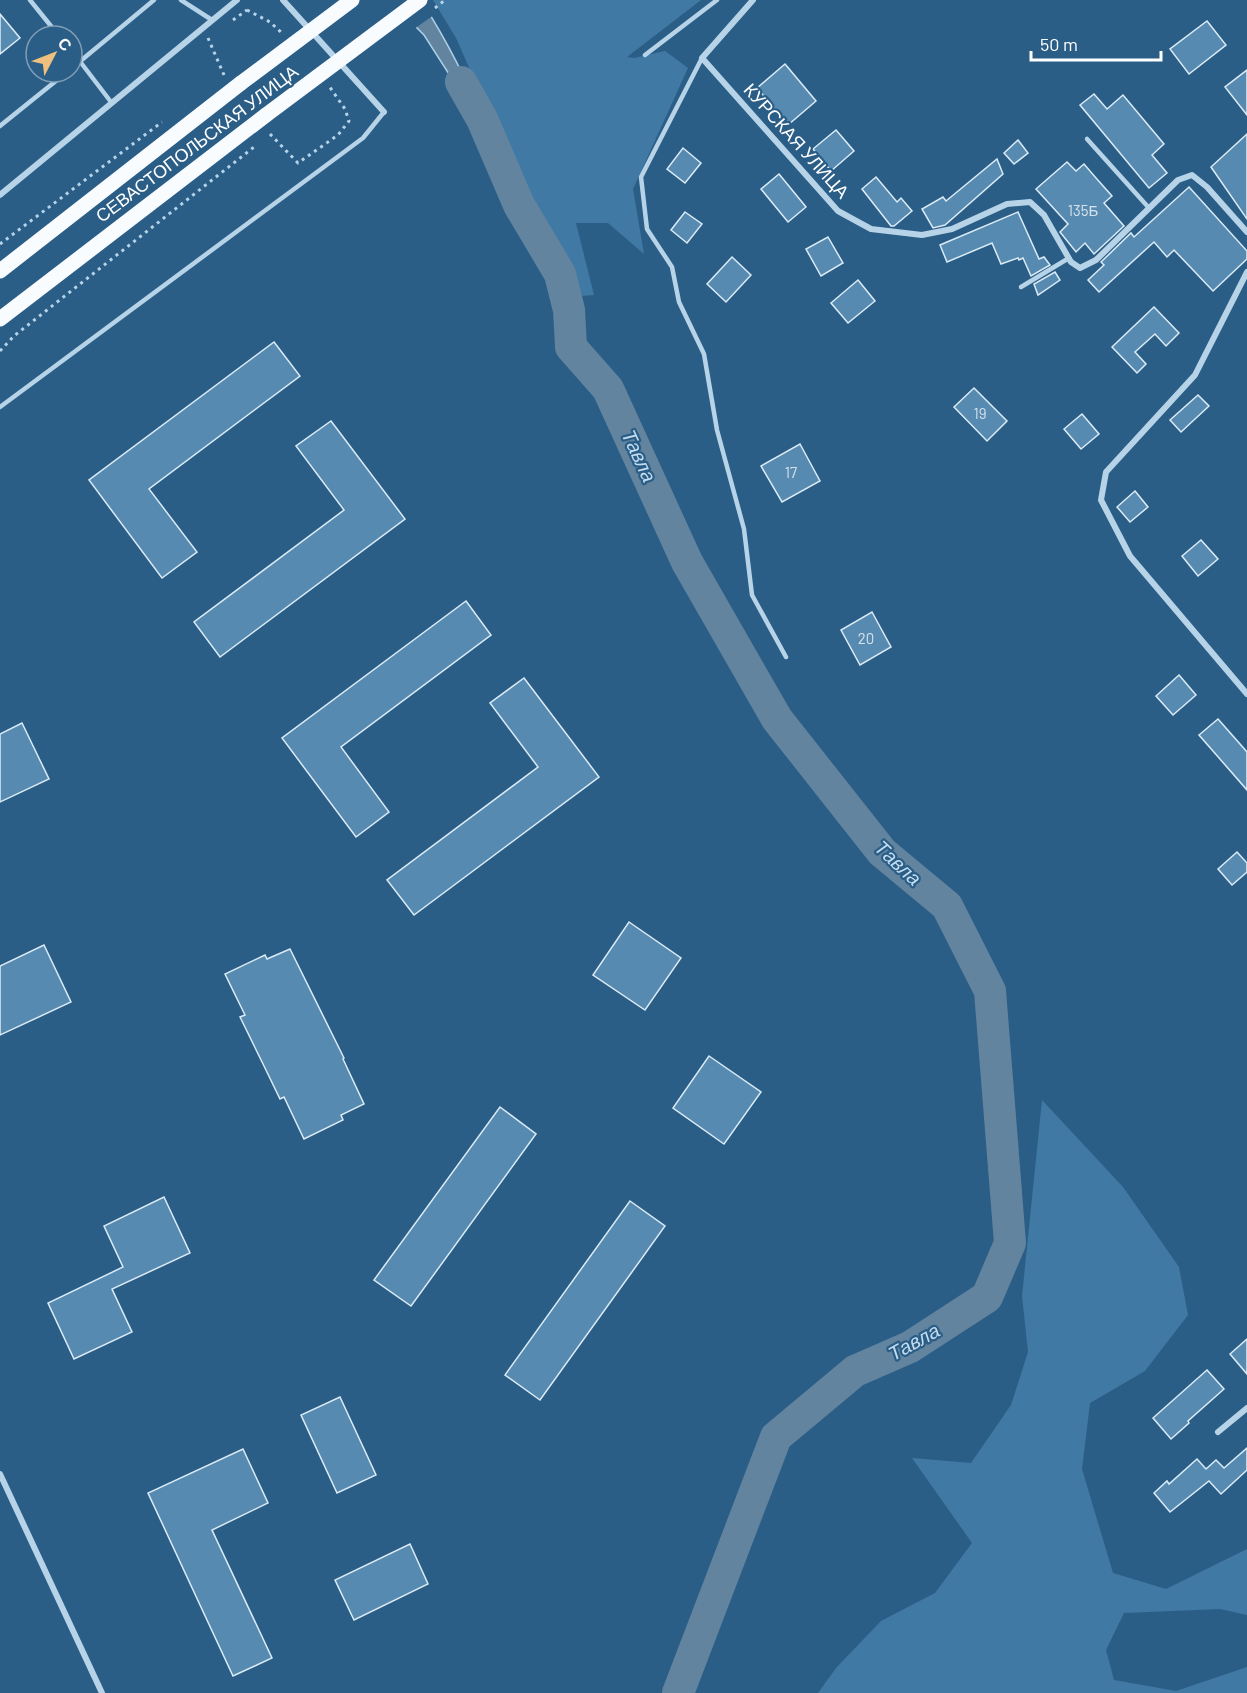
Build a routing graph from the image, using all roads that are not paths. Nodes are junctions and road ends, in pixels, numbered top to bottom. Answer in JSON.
{"nodes":[{"id":1,"x":30,"y":0,"type":"edge"},
{"id":2,"x":154,"y":0,"type":"edge"},
{"id":3,"x":181,"y":0,"type":"edge"},
{"id":4,"x":237,"y":0,"type":"edge"},
{"id":5,"x":283,"y":0,"type":"edge"},
{"id":6,"x":352,"y":0,"type":"edge"},
{"id":7,"x":420,"y":0,"type":"edge"},
{"id":8,"x":717,"y":0,"type":"edge"},
{"id":9,"x":753,"y":0,"type":"edge"},
{"id":10,"x":212,"y":20,"type":"junction"},
{"id":11,"x":49,"y":24,"type":"edge"},
{"id":12,"x":645,"y":55,"type":"dead end"},
{"id":13,"x":702,"y":58,"type":"junction"},
{"id":14,"x":84,"y":59,"type":"edge"},
{"id":15,"x":84,"y":67,"type":"edge"},
{"id":16,"x":52,"y":84,"type":"edge"},
{"id":17,"x":111,"y":102,"type":"junction"},
{"id":18,"x":384,"y":112,"type":"joint"},
{"id":19,"x":0,"y":125,"type":"edge"},
{"id":20,"x":1087,"y":139,"type":"dead end"},
{"id":21,"x":0,"y":195,"type":"edge"},
{"id":22,"x":1149,"y":208,"type":"junction"},
{"id":23,"x":1247,"y":232,"type":"edge"},
{"id":24,"x":1069,"y":258,"type":"junction"},
{"id":25,"x":0,"y":272,"type":"edge"},
{"id":26,"x":1247,"y":272,"type":"edge"},
{"id":27,"x":1021,"y":287,"type":"dead end"},
{"id":28,"x":0,"y":319,"type":"edge"},
{"id":29,"x":0,"y":407,"type":"edge"},
{"id":30,"x":786,"y":657,"type":"dead end"},
{"id":31,"x":1247,"y":694,"type":"edge"},
{"id":32,"x":1247,"y":1408,"type":"edge"},
{"id":33,"x":1218,"y":1432,"type":"dead end"},
{"id":34,"x":0,"y":1474,"type":"edge"},
{"id":35,"x":102,"y":1693,"type":"edge"}],
"edges":[{"from":1,"to":11,"type":"lane"},
{"from":2,"to":14,"type":"lane"},
{"from":3,"to":10,"type":"lane"},
{"from":4,"to":10,"type":"street"},
{"from":5,"to":18,"type":"street"},
{"from":6,"to":25,"type":"main road","name":"СЕВАСТОПОЛЬСКАЯ УЛИЦА","bridge":true},
{"from":7,"to":28,"type":"main road","name":"СЕВАСТОПОЛЬСКАЯ УЛИЦА","bridge":true},
{"from":8,"to":12,"type":"lane"},
{"from":9,"to":13,"type":"street"},
{"from":10,"to":17,"type":"street"},
{"from":13,"to":24,"type":"street","name":"КУРСКАЯ УЛИЦА"},
{"from":13,"to":30,"type":"lane"},
{"from":15,"to":17,"type":"lane"},
{"from":16,"to":19,"type":"lane"},
{"from":17,"to":21,"type":"street"},
{"from":18,"to":29,"type":"lane"},
{"from":20,"to":22,"type":"lane"},
{"from":22,"to":23,"type":"street"},
{"from":22,"to":24,"type":"street"},
{"from":24,"to":27,"type":"lane"},
{"from":26,"to":31,"type":"street"},
{"from":32,"to":33,"type":"street"},
{"from":34,"to":35,"type":"street"}]}
